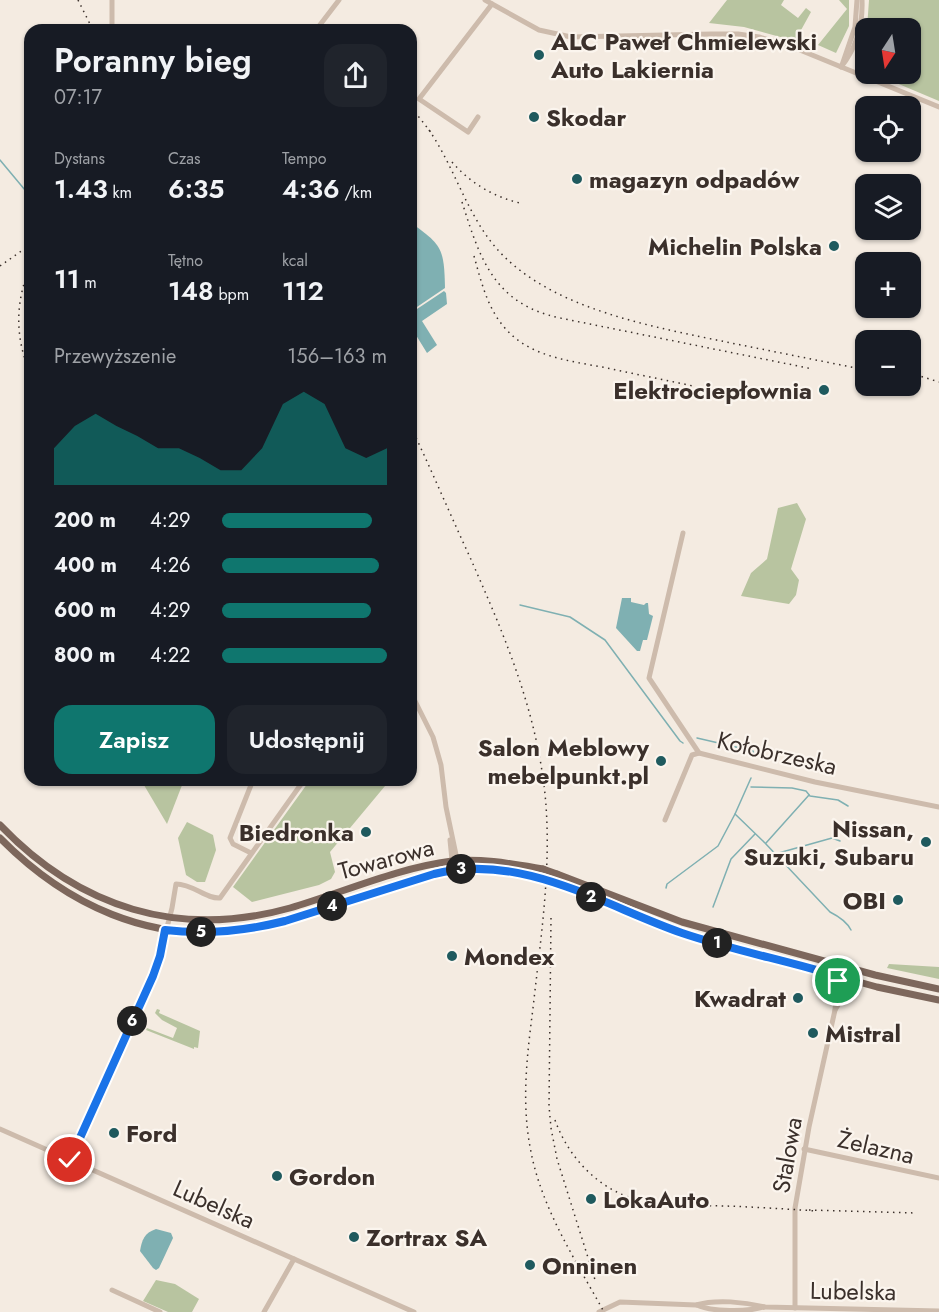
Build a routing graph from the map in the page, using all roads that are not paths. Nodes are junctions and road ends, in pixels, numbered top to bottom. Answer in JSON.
{"nodes":[{"id":1,"x":112,"y":0,"type":"edge"},
{"id":2,"x":339,"y":0,"type":"edge"},
{"id":3,"x":485,"y":0,"type":"edge"},
{"id":4,"x":857,"y":0,"type":"edge"},
{"id":5,"x":862,"y":0,"type":"edge"},
{"id":6,"x":492,"y":4,"type":"junction"},
{"id":7,"x":112,"y":24,"type":"edge"},
{"id":8,"x":321,"y":24,"type":"edge"},
{"id":9,"x":841,"y":67,"type":"junction"},
{"id":10,"x":939,"y":107,"type":"edge"},
{"id":11,"x":478,"y":117,"type":"dead end"},
{"id":12,"x":683,"y":533,"type":"dead end"},
{"id":13,"x":417,"y":705,"type":"edge"},
{"id":14,"x":699,"y":753,"type":"junction"},
{"id":15,"x":250,"y":786,"type":"edge"},
{"id":16,"x":300,"y":786,"type":"edge"},
{"id":17,"x":939,"y":807,"type":"edge"},
{"id":18,"x":665,"y":820,"type":"dead end"},
{"id":19,"x":0,"y":825,"type":"edge"},
{"id":20,"x":0,"y":838,"type":"edge"},
{"id":21,"x":251,"y":853,"type":"junction"},
{"id":22,"x":455,"y":865,"type":"junction"},
{"id":23,"x":630,"y":903,"type":"junction"},
{"id":24,"x":624,"y":910,"type":"junction"},
{"id":25,"x":170,"y":918,"type":"junction"},
{"id":26,"x":165,"y":930,"type":"junction"},
{"id":27,"x":846,"y":967,"type":"junction"},
{"id":28,"x":827,"y":973,"type":"junction"},
{"id":29,"x":843,"y":978,"type":"junction"},
{"id":30,"x":859,"y":982,"type":"junction"},
{"id":31,"x":837,"y":985,"type":"junction"},
{"id":32,"x":844,"y":987,"type":"junction"},
{"id":33,"x":939,"y":989,"type":"edge"},
{"id":34,"x":939,"y":1000,"type":"edge"},
{"id":35,"x":836,"y":1010,"type":"junction"},
{"id":36,"x":0,"y":1130,"type":"edge"},
{"id":37,"x":804,"y":1149,"type":"junction"},
{"id":38,"x":70,"y":1160,"type":"junction"},
{"id":39,"x":939,"y":1178,"type":"edge"},
{"id":40,"x":294,"y":1259,"type":"junction"},
{"id":41,"x":112,"y":1290,"type":"dead end"},
{"id":42,"x":795,"y":1308,"type":"junction"},
{"id":43,"x":824,"y":1310,"type":"edge"},
{"id":44,"x":939,"y":1311,"type":"edge"},
{"id":45,"x":159,"y":1312,"type":"edge"},
{"id":46,"x":264,"y":1312,"type":"edge"},
{"id":47,"x":414,"y":1312,"type":"edge"},
{"id":48,"x":599,"y":1312,"type":"edge"}],
"edges":[{"from":1,"to":7,"type":"street"},
{"from":2,"to":8,"type":"street"},
{"from":3,"to":6,"type":"street"},
{"from":4,"to":9,"type":"street"},
{"from":5,"to":9,"type":"street"},
{"from":6,"to":9,"type":"street"},
{"from":6,"to":11,"type":"street"},
{"from":9,"to":10,"type":"street"},
{"from":12,"to":14,"type":"street","name":"Kołobrzeska"},
{"from":13,"to":22,"type":"street"},
{"from":14,"to":17,"type":"street","name":"Kołobrzeska"},
{"from":14,"to":18,"type":"street"},
{"from":15,"to":21,"type":"street"},
{"from":16,"to":21,"type":"street"},
{"from":19,"to":25,"type":"main road","name":"Towarowa"},
{"from":20,"to":26,"type":"main road","name":"Towarowa"},
{"from":21,"to":25,"type":"street"},
{"from":22,"to":23,"type":"main road","name":"Towarowa","bridge":true},
{"from":22,"to":24,"type":"main road","name":"Towarowa","bridge":true},
{"from":22,"to":25,"type":"main road","name":"Towarowa"},
{"from":22,"to":26,"type":"main road","name":"Towarowa"},
{"from":23,"to":24,"type":"main road"},
{"from":23,"to":27,"type":"main road","name":"Towarowa"},
{"from":24,"to":28,"type":"main road","name":"Towarowa"},
{"from":25,"to":26,"type":"street"},
{"from":26,"to":38,"type":"street"},
{"from":27,"to":29,"type":"street","name":"Stalowa"},
{"from":27,"to":33,"type":"main road","name":"Towarowa"},
{"from":28,"to":29,"type":"main road","name":"Towarowa"},
{"from":28,"to":31,"type":"street"},
{"from":29,"to":30,"type":"main road","name":"Towarowa"},
{"from":29,"to":31,"type":"street","name":"Stalowa"},
{"from":29,"to":32,"type":"street","name":"Stalowa"},
{"from":30,"to":32,"type":"street"},
{"from":30,"to":34,"type":"main road","name":"Towarowa"},
{"from":31,"to":35,"type":"street","name":"Stalowa"},
{"from":32,"to":35,"type":"street","name":"Stalowa"},
{"from":35,"to":37,"type":"street","name":"Stalowa"},
{"from":36,"to":38,"type":"street","name":"Lubelska"},
{"from":37,"to":39,"type":"street","name":"Żelazna"},
{"from":37,"to":42,"type":"street","name":"Stalowa"},
{"from":38,"to":40,"type":"street","name":"Lubelska"},
{"from":40,"to":46,"type":"street"},
{"from":40,"to":47,"type":"street","name":"Lubelska"},
{"from":41,"to":45,"type":"street"},
{"from":42,"to":43,"type":"street","name":"Lubelska"},
{"from":42,"to":48,"type":"street","name":"Lubelska"},
{"from":43,"to":44,"type":"street","name":"Lubelska"}]}
